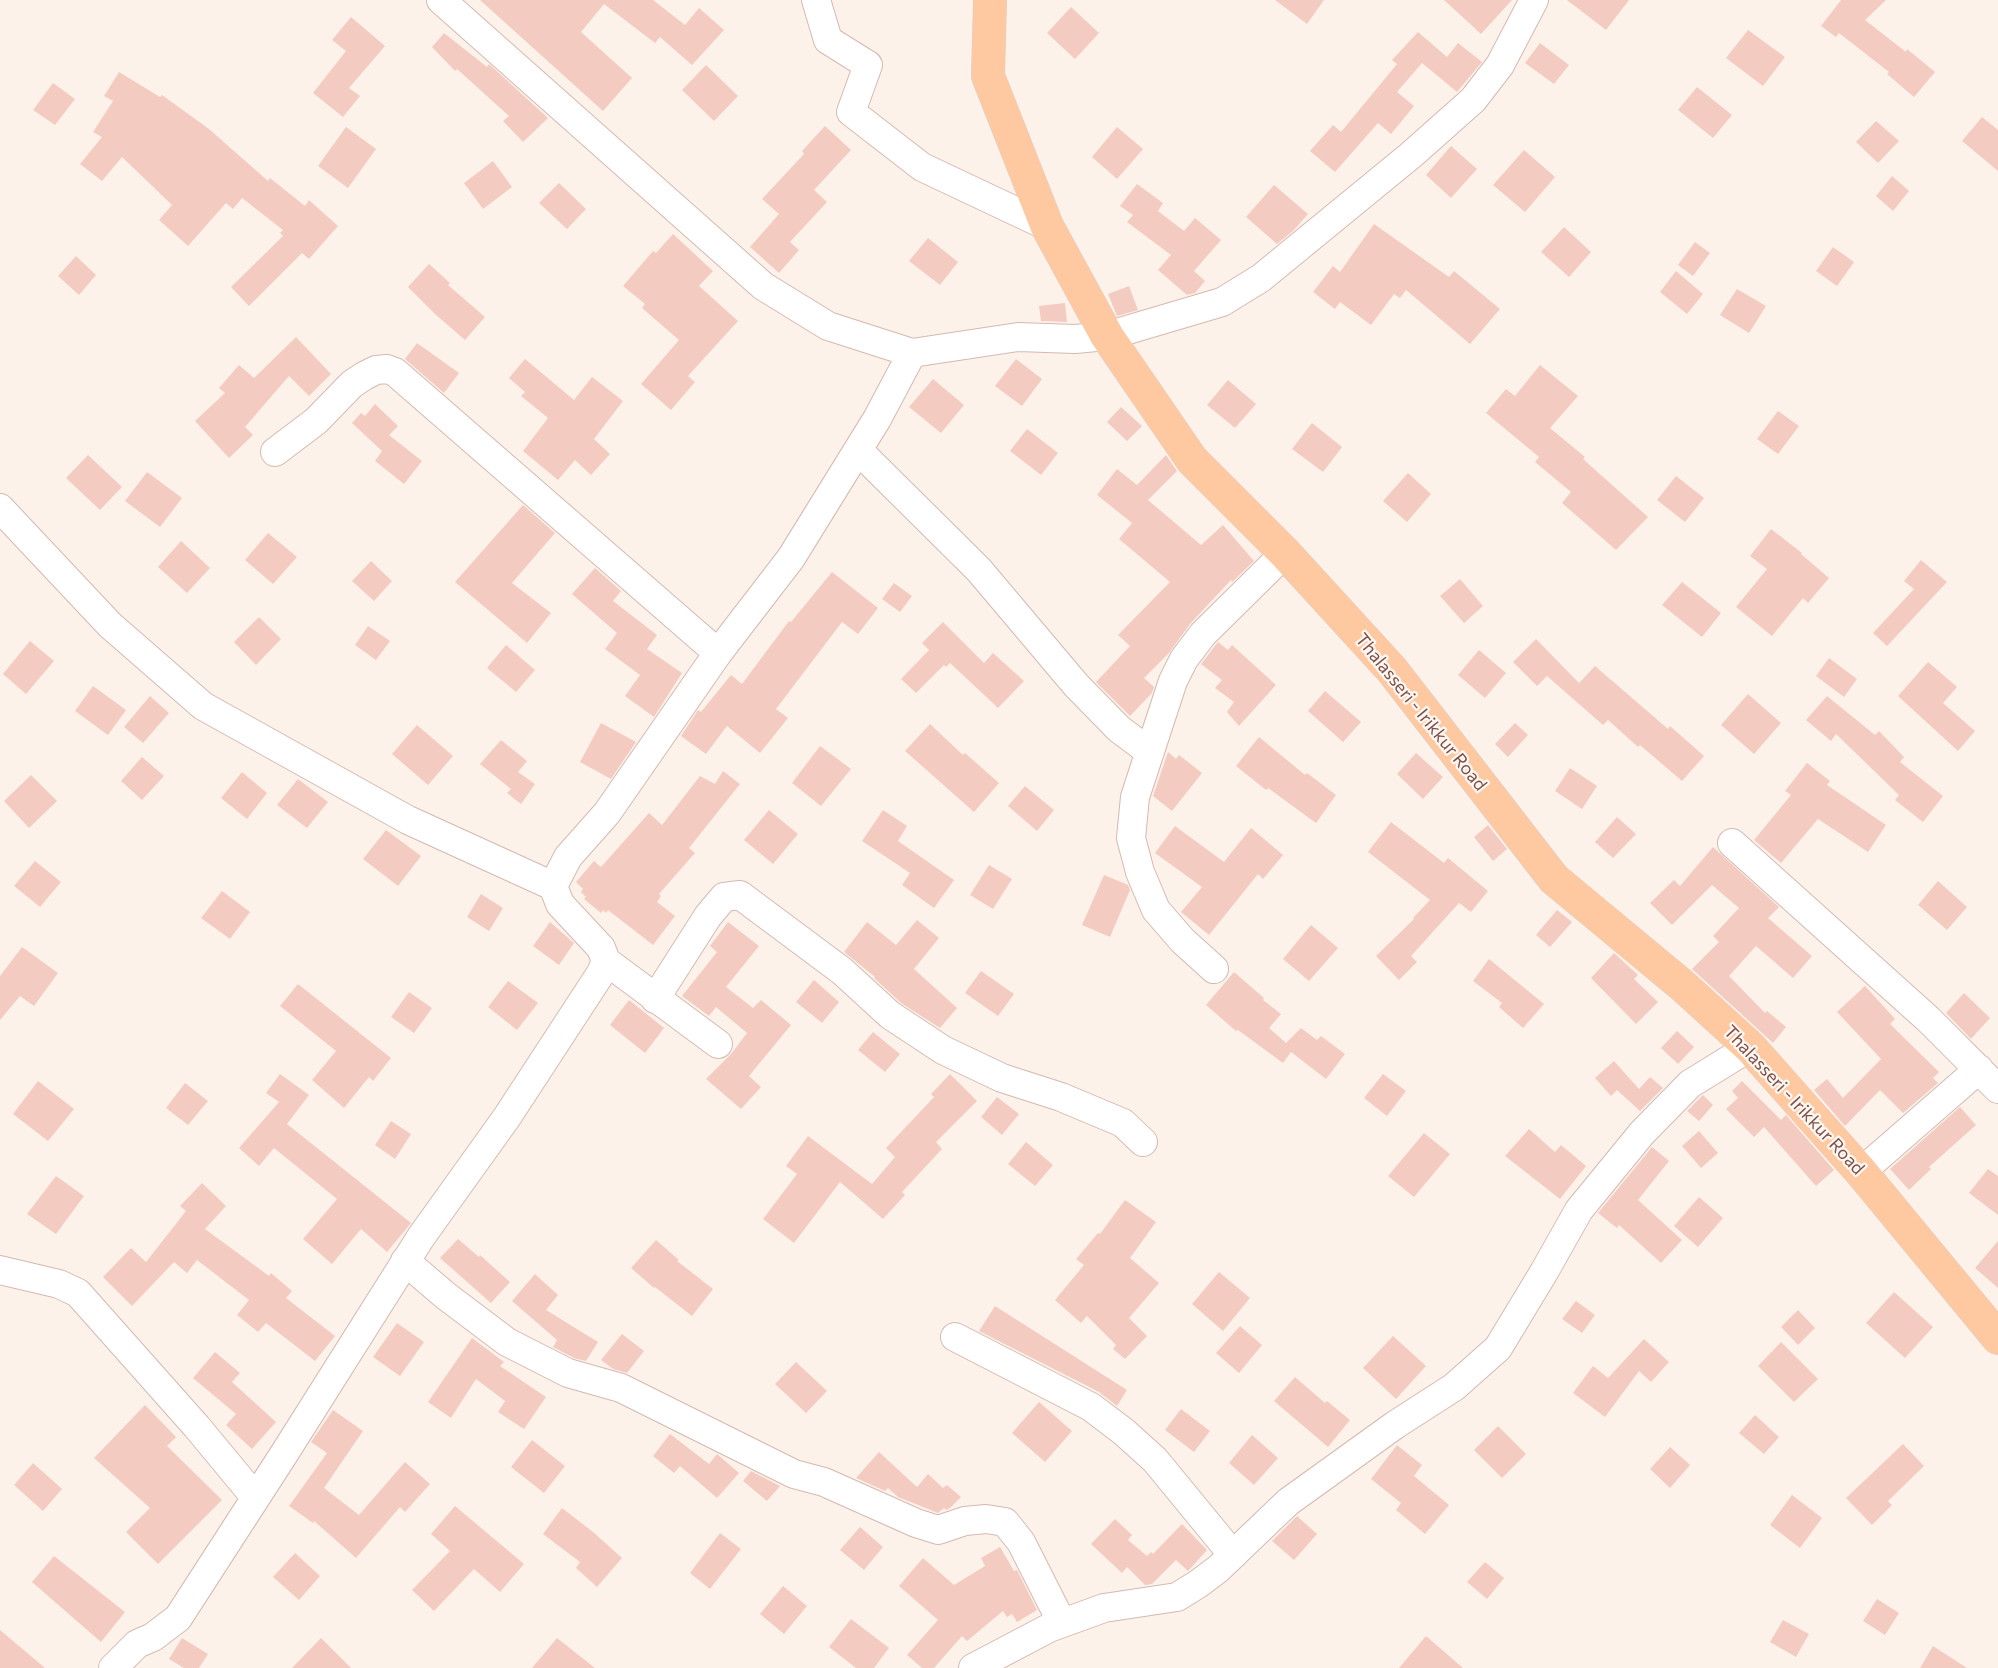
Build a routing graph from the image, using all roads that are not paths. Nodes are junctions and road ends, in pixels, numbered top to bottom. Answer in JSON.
{"nodes":[{"id":1,"x":441,"y":0,"type":"edge"},
{"id":2,"x":816,"y":0,"type":"edge"},
{"id":3,"x":990,"y":0,"type":"edge"},
{"id":4,"x":1534,"y":0,"type":"edge"},
{"id":5,"x":1047,"y":226,"type":"junction"},
{"id":6,"x":1107,"y":336,"type":"junction"},
{"id":7,"x":912,"y":353,"type":"junction"},
{"id":8,"x":858,"y":450,"type":"junction"},
{"id":9,"x":275,"y":452,"type":"dead end"},
{"id":10,"x":0,"y":508,"type":"edge"},
{"id":11,"x":1285,"y":553,"type":"junction"},
{"id":12,"x":718,"y":653,"type":"junction"},
{"id":13,"x":1150,"y":752,"type":"junction"},
{"id":14,"x":1732,"y":843,"type":"dead end"},
{"id":15,"x":553,"y":886,"type":"junction"},
{"id":16,"x":606,"y":961,"type":"junction"},
{"id":17,"x":1214,"y":969,"type":"dead end"},
{"id":18,"x":655,"y":999,"type":"junction"},
{"id":19,"x":718,"y":1044,"type":"dead end"},
{"id":20,"x":1750,"y":1047,"type":"junction"},
{"id":21,"x":1988,"y":1079,"type":"edge"},
{"id":22,"x":1143,"y":1142,"type":"dead end"},
{"id":23,"x":1861,"y":1172,"type":"junction"},
{"id":24,"x":405,"y":1261,"type":"junction"},
{"id":25,"x":0,"y":1270,"type":"edge"},
{"id":26,"x":955,"y":1336,"type":"dead end"},
{"id":27,"x":1998,"y":1338,"type":"edge"},
{"id":28,"x":255,"y":1497,"type":"junction"},
{"id":29,"x":1233,"y":1555,"type":"junction"},
{"id":30,"x":1062,"y":1623,"type":"junction"},
{"id":31,"x":125,"y":1664,"type":"edge"},
{"id":32,"x":973,"y":1668,"type":"edge"}],
"edges":[{"from":1,"to":7,"type":"street"},
{"from":2,"to":5,"type":"street"},
{"from":3,"to":5,"type":"main road","name":"Thalasseri - Irikkur Road"},
{"from":4,"to":6,"type":"street"},
{"from":5,"to":6,"type":"main road","name":"Thalasseri - Irikkur Road"},
{"from":6,"to":7,"type":"street"},
{"from":6,"to":11,"type":"main road","name":"Thalasseri - Irikkur Road"},
{"from":7,"to":8,"type":"street"},
{"from":8,"to":12,"type":"street"},
{"from":8,"to":13,"type":"street"},
{"from":9,"to":12,"type":"street"},
{"from":10,"to":15,"type":"street"},
{"from":11,"to":13,"type":"street"},
{"from":11,"to":20,"type":"main road","name":"Thalasseri - Irikkur Road"},
{"from":12,"to":15,"type":"street"},
{"from":13,"to":17,"type":"street"},
{"from":14,"to":21,"type":"street"},
{"from":15,"to":16,"type":"street"},
{"from":16,"to":18,"type":"street"},
{"from":16,"to":24,"type":"street"},
{"from":18,"to":19,"type":"street"},
{"from":18,"to":22,"type":"street"},
{"from":20,"to":23,"type":"main road","name":"Thalasseri - Irikkur Road"},
{"from":20,"to":29,"type":"street"},
{"from":21,"to":23,"type":"street"},
{"from":23,"to":27,"type":"main road","name":"Thalasseri - Irikkur Road"},
{"from":24,"to":28,"type":"street"},
{"from":24,"to":30,"type":"street"},
{"from":25,"to":28,"type":"street"},
{"from":26,"to":29,"type":"street"},
{"from":28,"to":31,"type":"street"},
{"from":29,"to":30,"type":"street"},
{"from":30,"to":32,"type":"street"}]}
